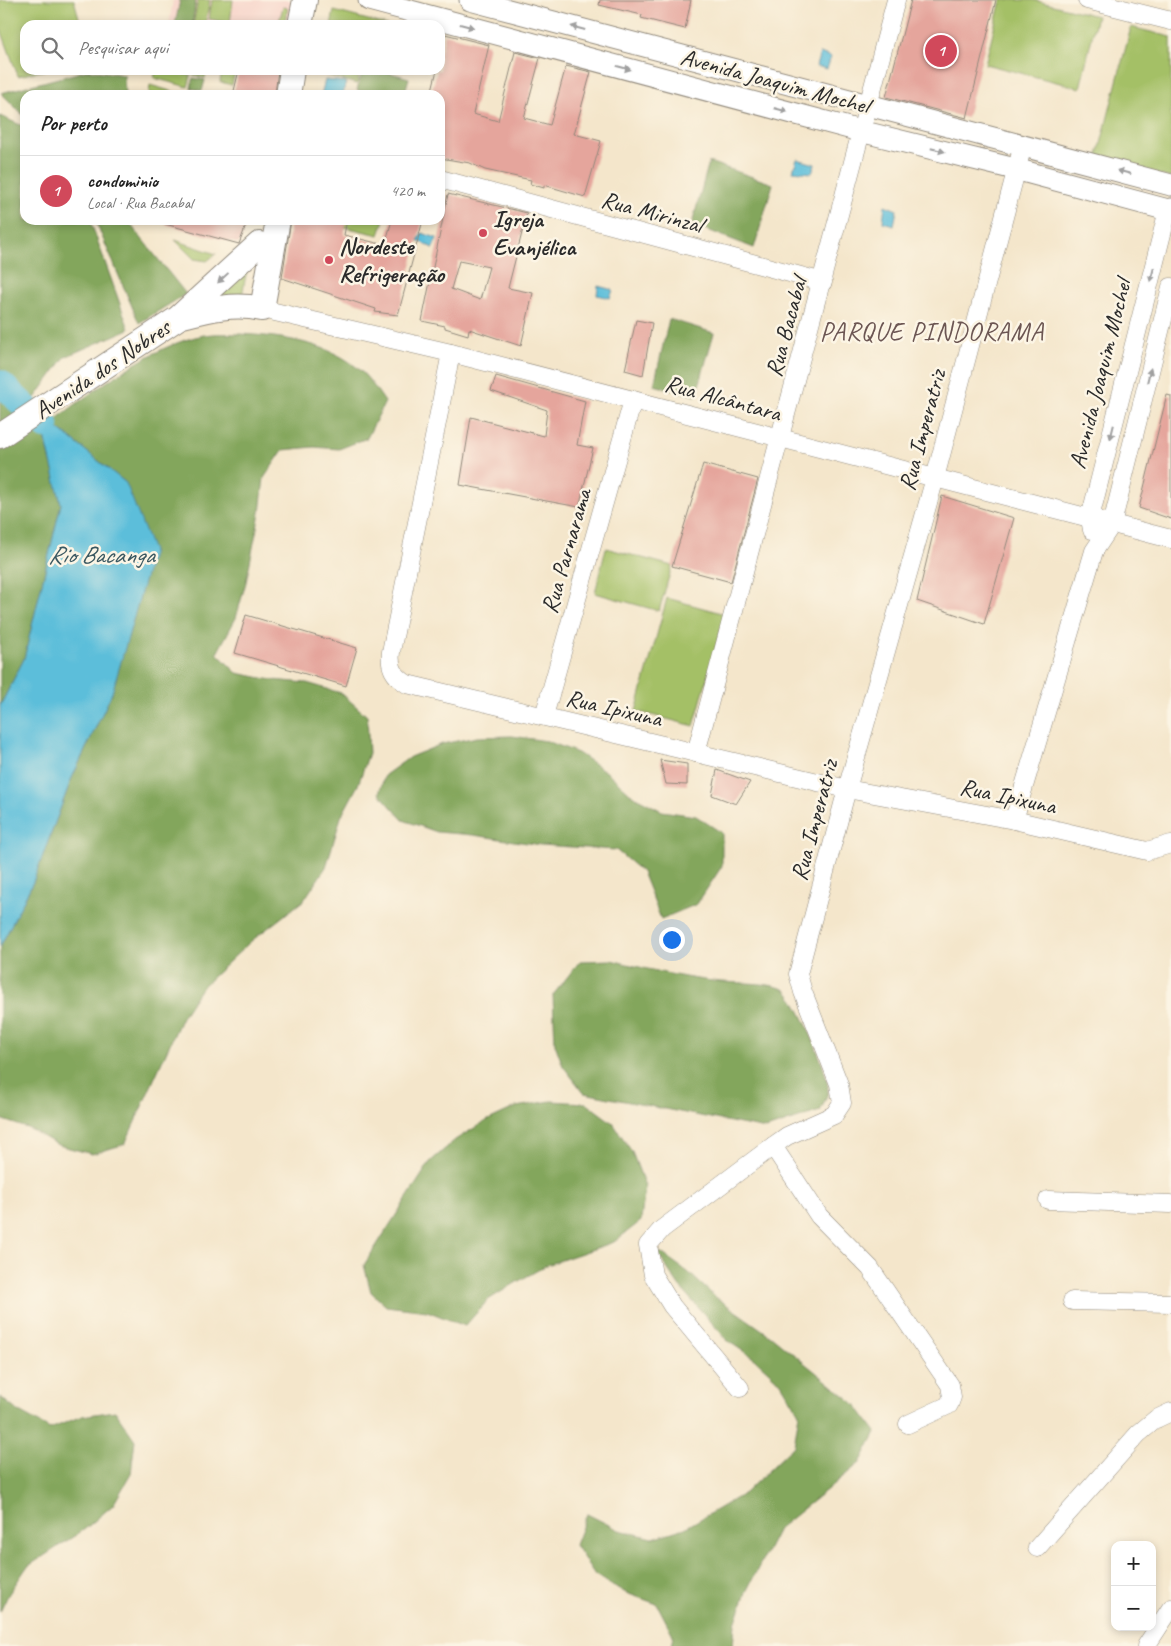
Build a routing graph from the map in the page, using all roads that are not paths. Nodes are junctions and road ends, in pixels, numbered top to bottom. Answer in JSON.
{"nodes":[{"id":1,"x":305,"y":0,"type":"edge"},
{"id":2,"x":318,"y":0,"type":"edge"},
{"id":3,"x":369,"y":0,"type":"edge"},
{"id":4,"x":470,"y":0,"type":"edge"},
{"id":5,"x":896,"y":0,"type":"edge"},
{"id":6,"x":1088,"y":0,"type":"edge"},
{"id":7,"x":301,"y":20,"type":"edge"},
{"id":8,"x":314,"y":20,"type":"edge"},
{"id":9,"x":443,"y":20,"type":"edge"},
{"id":10,"x":445,"y":20,"type":"edge"},
{"id":11,"x":1171,"y":21,"type":"edge"},
{"id":12,"x":291,"y":75,"type":"edge"},
{"id":13,"x":304,"y":75,"type":"edge"},
{"id":14,"x":289,"y":90,"type":"edge"},
{"id":15,"x":301,"y":90,"type":"edge"},
{"id":16,"x":868,"y":104,"type":"junction"},
{"id":17,"x":860,"y":132,"type":"junction"},
{"id":18,"x":1023,"y":145,"type":"junction"},
{"id":19,"x":1015,"y":169,"type":"junction"},
{"id":20,"x":445,"y":180,"type":"edge"},
{"id":21,"x":1171,"y":185,"type":"edge"},
{"id":22,"x":1170,"y":210,"type":"edge"},
{"id":23,"x":263,"y":225,"type":"edge"},
{"id":24,"x":277,"y":225,"type":"edge"},
{"id":25,"x":259,"y":244,"type":"junction"},
{"id":26,"x":823,"y":282,"type":"junction"},
{"id":27,"x":1171,"y":287,"type":"edge"},
{"id":28,"x":254,"y":308,"type":"junction"},
{"id":29,"x":178,"y":318,"type":"junction"},
{"id":30,"x":452,"y":353,"type":"junction"},
{"id":31,"x":633,"y":400,"type":"junction"},
{"id":32,"x":0,"y":436,"type":"edge"},
{"id":33,"x":781,"y":438,"type":"junction"},
{"id":34,"x":935,"y":478,"type":"junction"},
{"id":35,"x":1090,"y":518,"type":"junction"},
{"id":36,"x":1112,"y":524,"type":"junction"},
{"id":37,"x":1171,"y":539,"type":"edge"},
{"id":38,"x":1094,"y":550,"type":"junction"},
{"id":39,"x":544,"y":716,"type":"junction"},
{"id":40,"x":696,"y":753,"type":"junction"},
{"id":41,"x":847,"y":789,"type":"junction"},
{"id":42,"x":1014,"y":820,"type":"junction"},
{"id":43,"x":1171,"y":844,"type":"edge"},
{"id":44,"x":773,"y":1146,"type":"junction"},
{"id":45,"x":1048,"y":1200,"type":"dead end"},
{"id":46,"x":1171,"y":1204,"type":"edge"},
{"id":47,"x":1072,"y":1301,"type":"dead end"},
{"id":48,"x":1171,"y":1303,"type":"edge"},
{"id":49,"x":740,"y":1388,"type":"dead end"},
{"id":50,"x":1171,"y":1412,"type":"edge"},
{"id":51,"x":908,"y":1424,"type":"dead end"},
{"id":52,"x":1037,"y":1548,"type":"dead end"},
{"id":53,"x":1171,"y":1608,"type":"edge"},
{"id":54,"x":1146,"y":1646,"type":"edge"}],
"edges":[{"from":1,"to":7,"type":"main road"},
{"from":2,"to":8,"type":"main road"},
{"from":3,"to":9,"type":"street","name":"Avenida Joaquim Mochel","one_way":true},
{"from":16,"to":4,"type":"street","name":"Avenida Joaquim Mochel","one_way":true},
{"from":5,"to":16,"type":"street","name":"Rua Bacabal"},
{"from":6,"to":11,"type":"street"},
{"from":10,"to":17,"type":"street","name":"Avenida Joaquim Mochel","one_way":true},
{"from":12,"to":14,"type":"main road"},
{"from":13,"to":15,"type":"main road"},
{"from":16,"to":17,"type":"street","name":"Rua Bacabal"},
{"from":16,"to":18,"type":"street","name":"Avenida Joaquim Mochel"},
{"from":17,"to":19,"type":"street","name":"Avenida Joaquim Mochel","one_way":true},
{"from":17,"to":26,"type":"street","name":"Rua Bacabal"},
{"from":18,"to":19,"type":"street","name":"Rua Imperatriz"},
{"from":21,"to":18,"type":"street","name":"Avenida Joaquim Mochel","one_way":true},
{"from":19,"to":22,"type":"street","name":"Avenida Joaquim Mochel"},
{"from":19,"to":34,"type":"street","name":"Rua Imperatriz"},
{"from":20,"to":26,"type":"street","name":"Rua Mirinzal"},
{"from":22,"to":35,"type":"street","name":"Avenida Joaquim Mochel","one_way":true},
{"from":23,"to":25,"type":"main road"},
{"from":24,"to":28,"type":"main road"},
{"from":25,"to":28,"type":"main road"},
{"from":25,"to":29,"type":"main road","name":"Avenida dos Nobres","one_way":true},
{"from":26,"to":33,"type":"street","name":"Rua Bacabal"},
{"from":36,"to":27,"type":"street","name":"Avenida Joaquim Mochel","one_way":true},
{"from":28,"to":29,"type":"main road","name":"Avenida dos Nobres"},
{"from":28,"to":30,"type":"street","name":"Rua Alcântara"},
{"from":29,"to":32,"type":"main road","name":"Avenida dos Nobres"},
{"from":30,"to":31,"type":"street","name":"Rua Alcântara"},
{"from":30,"to":39,"type":"street","name":"Rua Ipixuna"},
{"from":31,"to":33,"type":"street","name":"Rua Alcântara"},
{"from":31,"to":39,"type":"street","name":"Rua Parnarama"},
{"from":33,"to":34,"type":"street","name":"Rua Alcântara"},
{"from":33,"to":40,"type":"street","name":"Rua Bacabal"},
{"from":34,"to":35,"type":"street","name":"Rua Alcântara"},
{"from":34,"to":41,"type":"street","name":"Rua Imperatriz"},
{"from":35,"to":36,"type":"street","name":"Rua Alcântara"},
{"from":35,"to":38,"type":"street","name":"Avenida Joaquim Mochel"},
{"from":36,"to":37,"type":"street","name":"Rua Alcântara"},
{"from":36,"to":38,"type":"street","name":"Avenida Joaquim Mochel"},
{"from":38,"to":42,"type":"street","name":"Avenida Joaquim Mochel"},
{"from":39,"to":40,"type":"street","name":"Rua Ipixuna"},
{"from":40,"to":41,"type":"street","name":"Rua Ipixuna"},
{"from":41,"to":42,"type":"street","name":"Rua Ipixuna"},
{"from":41,"to":44,"type":"street","name":"Rua Imperatriz"},
{"from":42,"to":43,"type":"street","name":"Rua Ipixuna"},
{"from":44,"to":49,"type":"street","name":"Rua Imperatriz"},
{"from":44,"to":51,"type":"street"},
{"from":45,"to":46,"type":"street"},
{"from":47,"to":48,"type":"street"},
{"from":50,"to":52,"type":"street"},
{"from":53,"to":54,"type":"street"}]}
